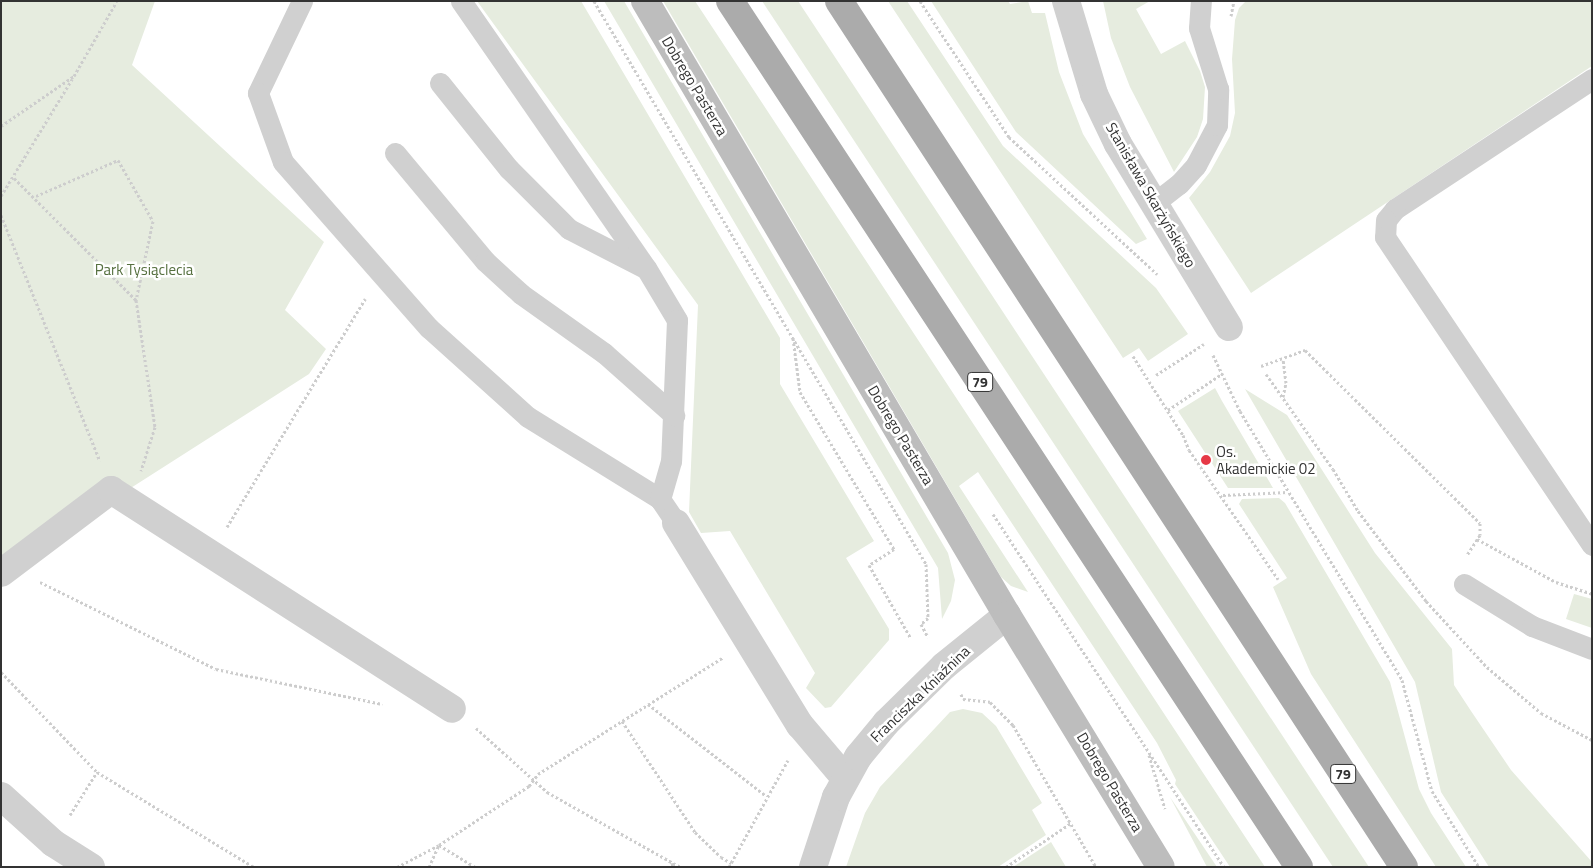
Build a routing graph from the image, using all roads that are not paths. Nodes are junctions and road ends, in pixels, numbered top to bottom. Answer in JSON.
{"nodes":[{"id":1,"x":302,"y":1,"type":"edge"},
{"id":2,"x":460,"y":1,"type":"edge"},
{"id":3,"x":645,"y":1,"type":"edge"},
{"id":4,"x":730,"y":1,"type":"edge"},
{"id":5,"x":839,"y":1,"type":"edge"},
{"id":6,"x":1066,"y":1,"type":"edge"},
{"id":7,"x":1201,"y":1,"type":"edge"},
{"id":8,"x":1592,"y":79,"type":"edge"},
{"id":9,"x":440,"y":83,"type":"dead end"},
{"id":10,"x":395,"y":153,"type":"dead end"},
{"id":11,"x":1153,"y":204,"type":"junction"},
{"id":12,"x":646,"y":268,"type":"junction"},
{"id":13,"x":1229,"y":327,"type":"road end"},
{"id":14,"x":674,"y":415,"type":"junction"},
{"id":15,"x":660,"y":499,"type":"junction"},
{"id":16,"x":676,"y":522,"type":"joint"},
{"id":17,"x":1592,"y":545,"type":"edge"},
{"id":18,"x":5,"y":570,"type":"edge"},
{"id":19,"x":1464,"y":584,"type":"road end"},
{"id":20,"x":1007,"y":615,"type":"junction"},
{"id":21,"x":1592,"y":649,"type":"edge"},
{"id":22,"x":452,"y":709,"type":"dead end"},
{"id":23,"x":845,"y":778,"type":"junction"},
{"id":24,"x":1,"y":796,"type":"edge"},
{"id":25,"x":91,"y":867,"type":"edge"},
{"id":26,"x":813,"y":867,"type":"edge"},
{"id":27,"x":1161,"y":867,"type":"edge"},
{"id":28,"x":1299,"y":867,"type":"edge"},
{"id":29,"x":1404,"y":867,"type":"edge"}],
"edges":[{"from":1,"to":15,"type":"lane"},
{"from":2,"to":12,"type":"lane"},
{"from":3,"to":20,"type":"street","name":"Dobrego Pasterza"},
{"from":4,"to":28,"type":"main road","number":"79"},
{"from":5,"to":29,"type":"main road","number":"79"},
{"from":6,"to":11,"type":"street","name":"Stanisława Skarżyńskiego"},
{"from":7,"to":11,"type":"lane"},
{"from":8,"to":17,"type":"lane"},
{"from":9,"to":12,"type":"lane"},
{"from":10,"to":14,"type":"lane"},
{"from":11,"to":13,"type":"street","name":"Stanisława Skarżyńskiego"},
{"from":12,"to":14,"type":"lane"},
{"from":14,"to":15,"type":"lane"},
{"from":15,"to":16,"type":"lane"},
{"from":16,"to":23,"type":"street"},
{"from":18,"to":22,"type":"street"},
{"from":19,"to":21,"type":"lane"},
{"from":20,"to":23,"type":"street","name":"Franciszka Kniaźnina"},
{"from":20,"to":27,"type":"street","name":"Dobrego Pasterza"},
{"from":23,"to":26,"type":"street","name":"Franciszka Kniaźnina"},
{"from":24,"to":25,"type":"street"}]}
